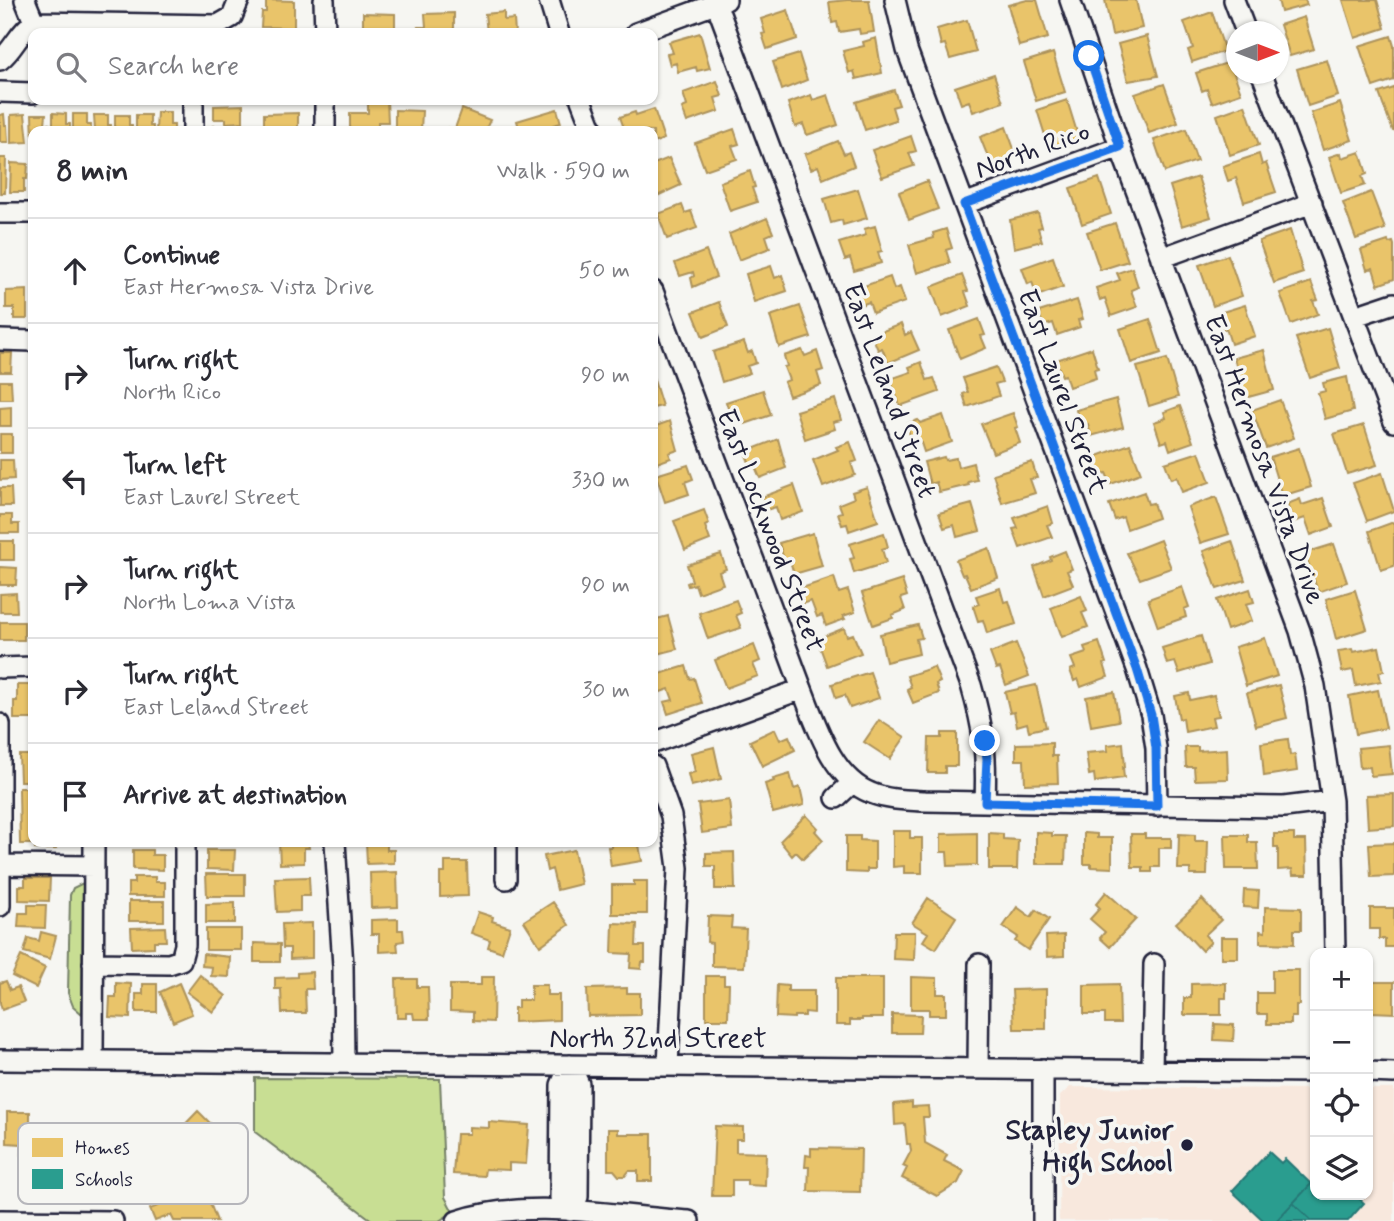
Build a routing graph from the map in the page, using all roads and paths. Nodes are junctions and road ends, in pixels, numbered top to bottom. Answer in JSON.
{"nodes":[{"id":1,"x":24,"y":0,"type":"edge"},
{"id":2,"x":240,"y":0,"type":"edge"},
{"id":3,"x":324,"y":0,"type":"edge"},
{"id":4,"x":549,"y":0,"type":"edge"},
{"id":5,"x":895,"y":0,"type":"edge"},
{"id":6,"x":1070,"y":0,"type":"edge"},
{"id":7,"x":1234,"y":0,"type":"edge"},
{"id":8,"x":722,"y":2,"type":"edge"},
{"id":9,"x":1242,"y":21,"type":"edge"},
{"id":10,"x":34,"y":22,"type":"junction"},
{"id":11,"x":325,"y":28,"type":"edge"},
{"id":12,"x":557,"y":28,"type":"edge"},
{"id":13,"x":650,"y":28,"type":"edge"},
{"id":14,"x":0,"y":60,"type":"edge"},
{"id":15,"x":1266,"y":84,"type":"edge"},
{"id":16,"x":0,"y":92,"type":"edge"},
{"id":17,"x":28,"y":93,"type":"edge"},
{"id":18,"x":193,"y":105,"type":"edge"},
{"id":19,"x":325,"y":105,"type":"edge"},
{"id":20,"x":583,"y":105,"type":"edge"},
{"id":21,"x":193,"y":126,"type":"edge"},
{"id":22,"x":325,"y":126,"type":"edge"},
{"id":23,"x":591,"y":126,"type":"edge"},
{"id":24,"x":1120,"y":147,"type":"junction"},
{"id":25,"x":1312,"y":203,"type":"junction"},
{"id":26,"x":964,"y":204,"type":"junction"},
{"id":27,"x":0,"y":212,"type":"edge"},
{"id":28,"x":28,"y":213,"type":"edge"},
{"id":29,"x":1161,"y":258,"type":"junction"},
{"id":30,"x":1394,"y":303,"type":"edge"},
{"id":31,"x":658,"y":304,"type":"edge"},
{"id":32,"x":1354,"y":316,"type":"junction"},
{"id":33,"x":0,"y":340,"type":"edge"},
{"id":34,"x":28,"y":341,"type":"edge"},
{"id":35,"x":1394,"y":422,"type":"edge"},
{"id":36,"x":28,"y":667,"type":"edge"},
{"id":37,"x":0,"y":668,"type":"edge"},
{"id":38,"x":802,"y":689,"type":"junction"},
{"id":39,"x":0,"y":724,"type":"edge"},
{"id":40,"x":658,"y":741,"type":"edge"},
{"id":41,"x":658,"y":780,"type":"edge"},
{"id":42,"x":853,"y":782,"type":"junction"},
{"id":43,"x":836,"y":798,"type":"dead end"},
{"id":44,"x":985,"y":802,"type":"junction"},
{"id":45,"x":1332,"y":802,"type":"junction"},
{"id":46,"x":1157,"y":806,"type":"junction"},
{"id":47,"x":94,"y":847,"type":"edge"},
{"id":48,"x":185,"y":847,"type":"edge"},
{"id":49,"x":335,"y":847,"type":"edge"},
{"id":50,"x":506,"y":847,"type":"edge"},
{"id":51,"x":0,"y":865,"type":"edge"},
{"id":52,"x":94,"y":866,"type":"junction"},
{"id":53,"x":506,"y":879,"type":"dead end"},
{"id":54,"x":0,"y":906,"type":"edge"},
{"id":55,"x":1335,"y":948,"type":"edge"},
{"id":56,"x":93,"y":963,"type":"junction"},
{"id":57,"x":979,"y":964,"type":"dead end"},
{"id":58,"x":1153,"y":964,"type":"dead end"},
{"id":59,"x":0,"y":1060,"type":"edge"},
{"id":60,"x":93,"y":1061,"type":"junction"},
{"id":61,"x":344,"y":1062,"type":"junction"},
{"id":62,"x":569,"y":1065,"type":"junction"},
{"id":63,"x":668,"y":1065,"type":"junction"},
{"id":64,"x":978,"y":1068,"type":"junction"},
{"id":65,"x":1043,"y":1069,"type":"junction"},
{"id":66,"x":1152,"y":1070,"type":"junction"},
{"id":67,"x":1310,"y":1072,"type":"edge"},
{"id":68,"x":1373,"y":1072,"type":"edge"},
{"id":69,"x":1394,"y":1073,"type":"edge"},
{"id":70,"x":569,"y":1211,"type":"junction"},
{"id":71,"x":0,"y":1220,"type":"edge"},
{"id":72,"x":113,"y":1221,"type":"edge"},
{"id":73,"x":457,"y":1221,"type":"edge"},
{"id":74,"x":689,"y":1221,"type":"edge"},
{"id":75,"x":1043,"y":1221,"type":"edge"}],
"edges":[{"from":1,"to":10,"type":"street"},
{"from":2,"to":10,"type":"street"},
{"from":3,"to":11,"type":"street"},
{"from":4,"to":12,"type":"street"},
{"from":5,"to":26,"type":"street","name":"East Laurel Street"},
{"from":6,"to":24,"type":"street","name":"East Hermosa Vista Drive"},
{"from":7,"to":9,"type":"street"},
{"from":8,"to":13,"type":"street"},
{"from":8,"to":44,"type":"street","name":"East Leland Street"},
{"from":10,"to":14,"type":"street"},
{"from":15,"to":25,"type":"street"},
{"from":16,"to":17,"type":"street"},
{"from":18,"to":21,"type":"street"},
{"from":19,"to":22,"type":"street"},
{"from":20,"to":23,"type":"street"},
{"from":24,"to":26,"type":"street","name":"North Rico"},
{"from":24,"to":29,"type":"street","name":"East Hermosa Vista Drive"},
{"from":25,"to":29,"type":"street"},
{"from":25,"to":32,"type":"street"},
{"from":26,"to":46,"type":"street","name":"East Laurel Street"},
{"from":27,"to":28,"type":"street"},
{"from":29,"to":45,"type":"street","name":"East Hermosa Vista Drive"},
{"from":30,"to":32,"type":"street"},
{"from":31,"to":38,"type":"street","name":"East Lockwood Street"},
{"from":32,"to":35,"type":"street"},
{"from":33,"to":34,"type":"street"},
{"from":36,"to":37,"type":"street"},
{"from":38,"to":40,"type":"street"},
{"from":38,"to":42,"type":"street","name":"East Lockwood Street"},
{"from":39,"to":51,"type":"street"},
{"from":41,"to":63,"type":"street"},
{"from":42,"to":43,"type":"street"},
{"from":42,"to":44,"type":"street"},
{"from":44,"to":46,"type":"street"},
{"from":45,"to":46,"type":"street"},
{"from":45,"to":55,"type":"street","name":"East Hermosa Vista Drive"},
{"from":47,"to":52,"type":"street"},
{"from":48,"to":56,"type":"street"},
{"from":49,"to":61,"type":"street"},
{"from":50,"to":53,"type":"street"},
{"from":51,"to":52,"type":"street"},
{"from":51,"to":54,"type":"street"},
{"from":52,"to":56,"type":"street"},
{"from":56,"to":60,"type":"street"},
{"from":57,"to":64,"type":"street"},
{"from":58,"to":66,"type":"street"},
{"from":59,"to":60,"type":"street","name":"North 32nd Street"},
{"from":60,"to":61,"type":"street","name":"North 32nd Street"},
{"from":61,"to":62,"type":"street","name":"North 32nd Street"},
{"from":62,"to":63,"type":"street","name":"North 32nd Street"},
{"from":62,"to":70,"type":"street"},
{"from":63,"to":64,"type":"street","name":"North 32nd Street"},
{"from":64,"to":65,"type":"street","name":"North 32nd Street"},
{"from":65,"to":66,"type":"street","name":"North 32nd Street"},
{"from":65,"to":75,"type":"street"},
{"from":66,"to":67,"type":"street","name":"North 32nd Street"},
{"from":68,"to":69,"type":"street"},
{"from":70,"to":73,"type":"street"},
{"from":70,"to":74,"type":"street"},
{"from":71,"to":72,"type":"street"}]}
